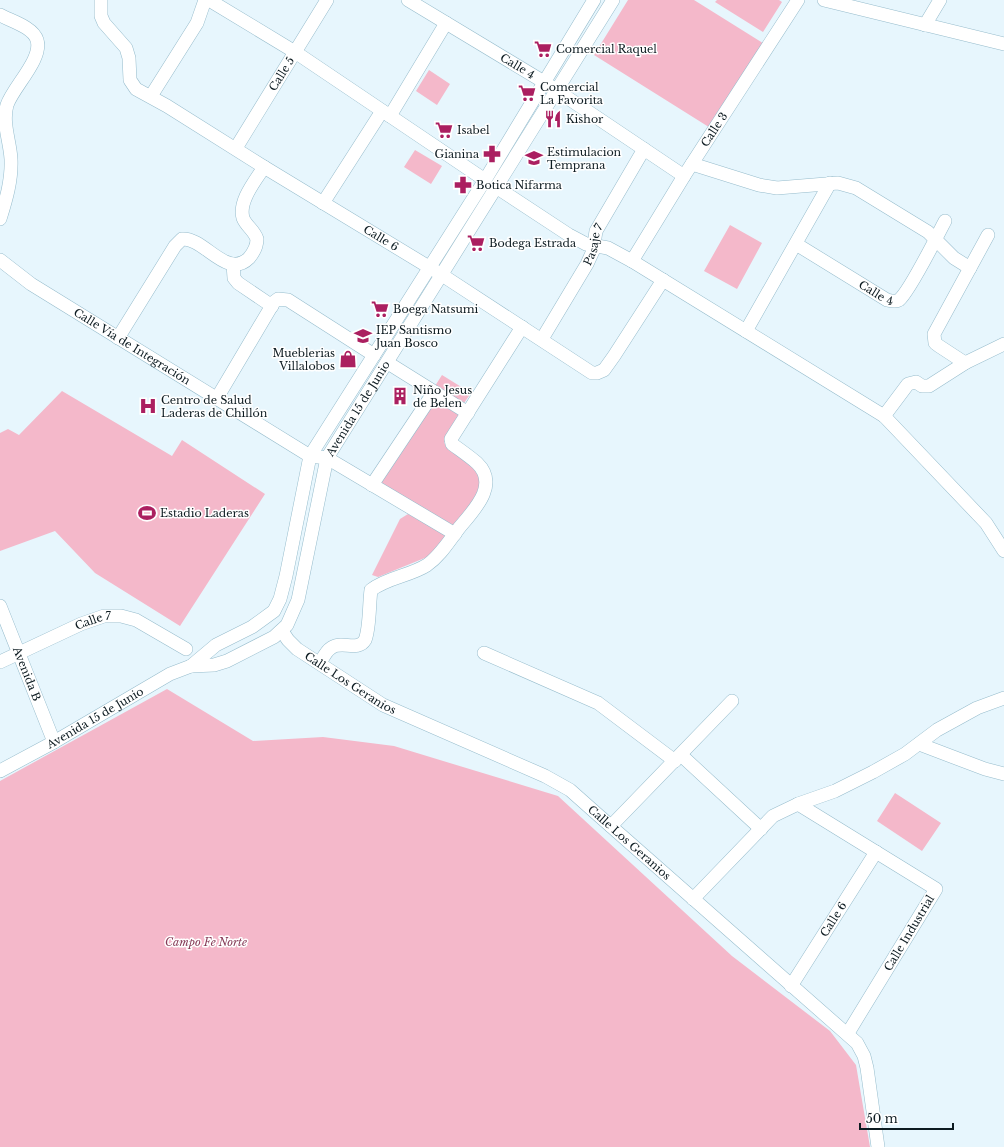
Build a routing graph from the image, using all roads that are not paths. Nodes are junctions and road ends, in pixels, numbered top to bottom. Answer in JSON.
{"nodes":[{"id":1,"x":101,"y":0,"type":"edge"},
{"id":2,"x":205,"y":0,"type":"edge"},
{"id":3,"x":209,"y":0,"type":"edge"},
{"id":4,"x":327,"y":0,"type":"edge"},
{"id":5,"x":408,"y":0,"type":"edge"},
{"id":6,"x":594,"y":0,"type":"edge"},
{"id":7,"x":613,"y":0,"type":"edge"},
{"id":8,"x":798,"y":0,"type":"edge"},
{"id":9,"x":824,"y":0,"type":"edge"},
{"id":10,"x":940,"y":0,"type":"edge"},
{"id":11,"x":0,"y":15,"type":"edge"},
{"id":12,"x":446,"y":24,"type":"junction"},
{"id":13,"x":925,"y":25,"type":"junction"},
{"id":14,"x":1004,"y":44,"type":"edge"},
{"id":15,"x":295,"y":52,"type":"junction"},
{"id":16,"x":544,"y":82,"type":"junction"},
{"id":17,"x":556,"y":91,"type":"junction"},
{"id":18,"x":151,"y":96,"type":"junction"},
{"id":19,"x":386,"y":114,"type":"junction"},
{"id":20,"x":236,"y":148,"type":"junction"},
{"id":21,"x":644,"y":149,"type":"junction"},
{"id":22,"x":692,"y":164,"type":"junction"},
{"id":23,"x":264,"y":167,"type":"junction"},
{"id":24,"x":684,"y":176,"type":"junction"},
{"id":25,"x":485,"y":180,"type":"junction"},
{"id":26,"x":830,"y":183,"type":"junction"},
{"id":27,"x":496,"y":187,"type":"junction"},
{"id":28,"x":324,"y":202,"type":"junction"},
{"id":29,"x":0,"y":219,"type":"edge"},
{"id":30,"x":945,"y":221,"type":"dead end"},
{"id":31,"x":988,"y":235,"type":"dead end"},
{"id":32,"x":935,"y":239,"type":"junction"},
{"id":33,"x":796,"y":244,"type":"junction"},
{"id":34,"x":594,"y":246,"type":"junction"},
{"id":35,"x":0,"y":260,"type":"edge"},
{"id":36,"x":632,"y":261,"type":"junction"},
{"id":37,"x":233,"y":264,"type":"junction"},
{"id":38,"x":970,"y":268,"type":"junction"},
{"id":39,"x":429,"y":269,"type":"junction"},
{"id":40,"x":442,"y":276,"type":"junction"},
{"id":41,"x":663,"y":280,"type":"junction"},
{"id":42,"x":272,"y":306,"type":"junction"},
{"id":43,"x":522,"y":327,"type":"junction"},
{"id":44,"x":746,"y":331,"type":"junction"},
{"id":45,"x":118,"y":338,"type":"junction"},
{"id":46,"x":542,"y":339,"type":"junction"},
{"id":47,"x":1004,"y":344,"type":"edge"},
{"id":48,"x":374,"y":355,"type":"junction"},
{"id":49,"x":388,"y":363,"type":"junction"},
{"id":50,"x":965,"y":363,"type":"junction"},
{"id":51,"x":434,"y":392,"type":"junction"},
{"id":52,"x":217,"y":398,"type":"junction"},
{"id":53,"x":468,"y":413,"type":"junction"},
{"id":54,"x":884,"y":416,"type":"junction"},
{"id":55,"x":310,"y":456,"type":"junction"},
{"id":56,"x":327,"y":458,"type":"junction"},
{"id":57,"x":372,"y":485,"type":"junction"},
{"id":58,"x":455,"y":534,"type":"junction"},
{"id":59,"x":1004,"y":551,"type":"edge"},
{"id":60,"x":0,"y":606,"type":"edge"},
{"id":61,"x":282,"y":631,"type":"junction"},
{"id":62,"x":186,"y":649,"type":"dead end"},
{"id":63,"x":18,"y":652,"type":"junction"},
{"id":64,"x":484,"y":653,"type":"dead end"},
{"id":65,"x":0,"y":662,"type":"edge"},
{"id":66,"x":320,"y":663,"type":"junction"},
{"id":67,"x":191,"y":666,"type":"junction"},
{"id":68,"x":1004,"y":698,"type":"edge"},
{"id":69,"x":732,"y":701,"type":"dead end"},
{"id":70,"x":54,"y":742,"type":"junction"},
{"id":71,"x":919,"y":744,"type":"junction"},
{"id":72,"x":678,"y":758,"type":"junction"},
{"id":73,"x":0,"y":771,"type":"edge"},
{"id":74,"x":1004,"y":774,"type":"edge"},
{"id":75,"x":798,"y":804,"type":"junction"},
{"id":76,"x":611,"y":826,"type":"junction"},
{"id":77,"x":761,"y":829,"type":"junction"},
{"id":78,"x":876,"y":852,"type":"junction"},
{"id":79,"x":693,"y":899,"type":"junction"},
{"id":80,"x":791,"y":986,"type":"junction"},
{"id":81,"x":848,"y":1033,"type":"junction"},
{"id":82,"x":878,"y":1147,"type":"edge"}],
"edges":[{"from":1,"to":18,"type":"street","name":"Calle 6"},
{"from":2,"to":18,"type":"street"},
{"from":3,"to":15,"type":"street"},
{"from":4,"to":15,"type":"street","name":"Calle 5"},
{"from":5,"to":12,"type":"street","name":"Calle 4"},
{"from":6,"to":16,"type":"street","name":"Avenida 15 de Junio"},
{"from":7,"to":17,"type":"street","name":"Avenida 15 de Junio"},
{"from":8,"to":22,"type":"street","name":"Calle 3"},
{"from":9,"to":13,"type":"street"},
{"from":10,"to":13,"type":"street"},
{"from":11,"to":29,"type":"street"},
{"from":12,"to":16,"type":"street","name":"Calle 4"},
{"from":12,"to":19,"type":"street"},
{"from":13,"to":14,"type":"street"},
{"from":15,"to":19,"type":"street"},
{"from":15,"to":20,"type":"street","name":"Calle 5"},
{"from":16,"to":17,"type":"street","name":"Calle 4"},
{"from":16,"to":25,"type":"street","name":"Avenida 15 de Junio"},
{"from":17,"to":21,"type":"street","name":"Calle 4"},
{"from":17,"to":27,"type":"street","name":"Avenida 15 de Junio"},
{"from":18,"to":20,"type":"street","name":"Calle 6"},
{"from":19,"to":25,"type":"street"},
{"from":19,"to":28,"type":"street"},
{"from":20,"to":23,"type":"street","name":"Calle 6"},
{"from":21,"to":24,"type":"street","name":"Calle 4"},
{"from":21,"to":34,"type":"street","name":"Pasaje 7"},
{"from":22,"to":24,"type":"street","name":"Calle 3"},
{"from":22,"to":26,"type":"street"},
{"from":23,"to":28,"type":"street","name":"Calle 6"},
{"from":23,"to":37,"type":"street"},
{"from":24,"to":36,"type":"street","name":"Calle 3"},
{"from":25,"to":39,"type":"street","name":"Avenida 15 de Junio"},
{"from":26,"to":32,"type":"street"},
{"from":26,"to":33,"type":"street"},
{"from":27,"to":34,"type":"street"},
{"from":27,"to":40,"type":"street","name":"Avenida 15 de Junio"},
{"from":28,"to":39,"type":"street","name":"Calle 6"},
{"from":30,"to":32,"type":"street","name":"Calle 4"},
{"from":31,"to":38,"type":"street"},
{"from":32,"to":33,"type":"street","name":"Calle 4"},
{"from":32,"to":38,"type":"street"},
{"from":33,"to":44,"type":"street"},
{"from":34,"to":36,"type":"street"},
{"from":34,"to":46,"type":"street","name":"Pasaje 7"},
{"from":35,"to":45,"type":"street","name":"Calle Vía de Integración"},
{"from":36,"to":41,"type":"street"},
{"from":37,"to":42,"type":"street"},
{"from":37,"to":45,"type":"street"},
{"from":38,"to":50,"type":"street"},
{"from":39,"to":40,"type":"street","name":"Calle 6"},
{"from":39,"to":48,"type":"street","name":"Avenida 15 de Junio"},
{"from":40,"to":43,"type":"street","name":"Calle 6"},
{"from":40,"to":49,"type":"street","name":"Avenida 15 de Junio"},
{"from":41,"to":44,"type":"street"},
{"from":41,"to":46,"type":"street","name":"Calle 6"},
{"from":42,"to":48,"type":"street"},
{"from":42,"to":52,"type":"street"},
{"from":43,"to":46,"type":"street","name":"Calle 6"},
{"from":43,"to":53,"type":"street"},
{"from":44,"to":54,"type":"street"},
{"from":45,"to":52,"type":"street","name":"Calle Vía de Integración"},
{"from":47,"to":50,"type":"street"},
{"from":48,"to":55,"type":"street","name":"Avenida 15 de Junio"},
{"from":49,"to":51,"type":"street"},
{"from":49,"to":56,"type":"street","name":"Avenida 15 de Junio"},
{"from":50,"to":54,"type":"street"},
{"from":51,"to":53,"type":"street"},
{"from":51,"to":57,"type":"street"},
{"from":52,"to":55,"type":"street","name":"Calle Vía de Integración"},
{"from":53,"to":58,"type":"street"},
{"from":54,"to":59,"type":"street"},
{"from":55,"to":56,"type":"street","name":"Calle Vía de Integración"},
{"from":55,"to":67,"type":"street","name":"Avenida 15 de Junio"},
{"from":56,"to":57,"type":"street","name":"Calle Vía de Integración"},
{"from":56,"to":61,"type":"street","name":"Avenida 15 de Junio"},
{"from":57,"to":58,"type":"street","name":"Calle Vía de Integración"},
{"from":58,"to":66,"type":"street"},
{"from":60,"to":63,"type":"street","name":"Avenida B"},
{"from":61,"to":66,"type":"street","name":"Calle Los Geranios"},
{"from":61,"to":67,"type":"street","name":"Avenida 15 de Junio"},
{"from":62,"to":63,"type":"street","name":"Calle 7"},
{"from":63,"to":65,"type":"street","name":"Calle 7"},
{"from":63,"to":70,"type":"street","name":"Avenida B"},
{"from":64,"to":72,"type":"street"},
{"from":66,"to":76,"type":"street","name":"Calle Los Geranios"},
{"from":67,"to":70,"type":"street","name":"Avenida 15 de Junio"},
{"from":68,"to":71,"type":"street"},
{"from":69,"to":72,"type":"street"},
{"from":70,"to":73,"type":"street","name":"Avenida 15 de Junio"},
{"from":71,"to":74,"type":"street"},
{"from":71,"to":75,"type":"street"},
{"from":72,"to":76,"type":"street"},
{"from":72,"to":77,"type":"street"},
{"from":75,"to":77,"type":"street"},
{"from":75,"to":78,"type":"street","name":"Calle Industrial"},
{"from":76,"to":79,"type":"street","name":"Calle Los Geranios"},
{"from":77,"to":79,"type":"street"},
{"from":78,"to":80,"type":"street","name":"Calle 6"},
{"from":78,"to":81,"type":"street","name":"Calle Industrial"},
{"from":79,"to":80,"type":"street","name":"Calle Los Geranios"},
{"from":80,"to":81,"type":"street","name":"Calle Los Geranios"},
{"from":81,"to":82,"type":"street","name":"Calle Los Geranios"}]}
